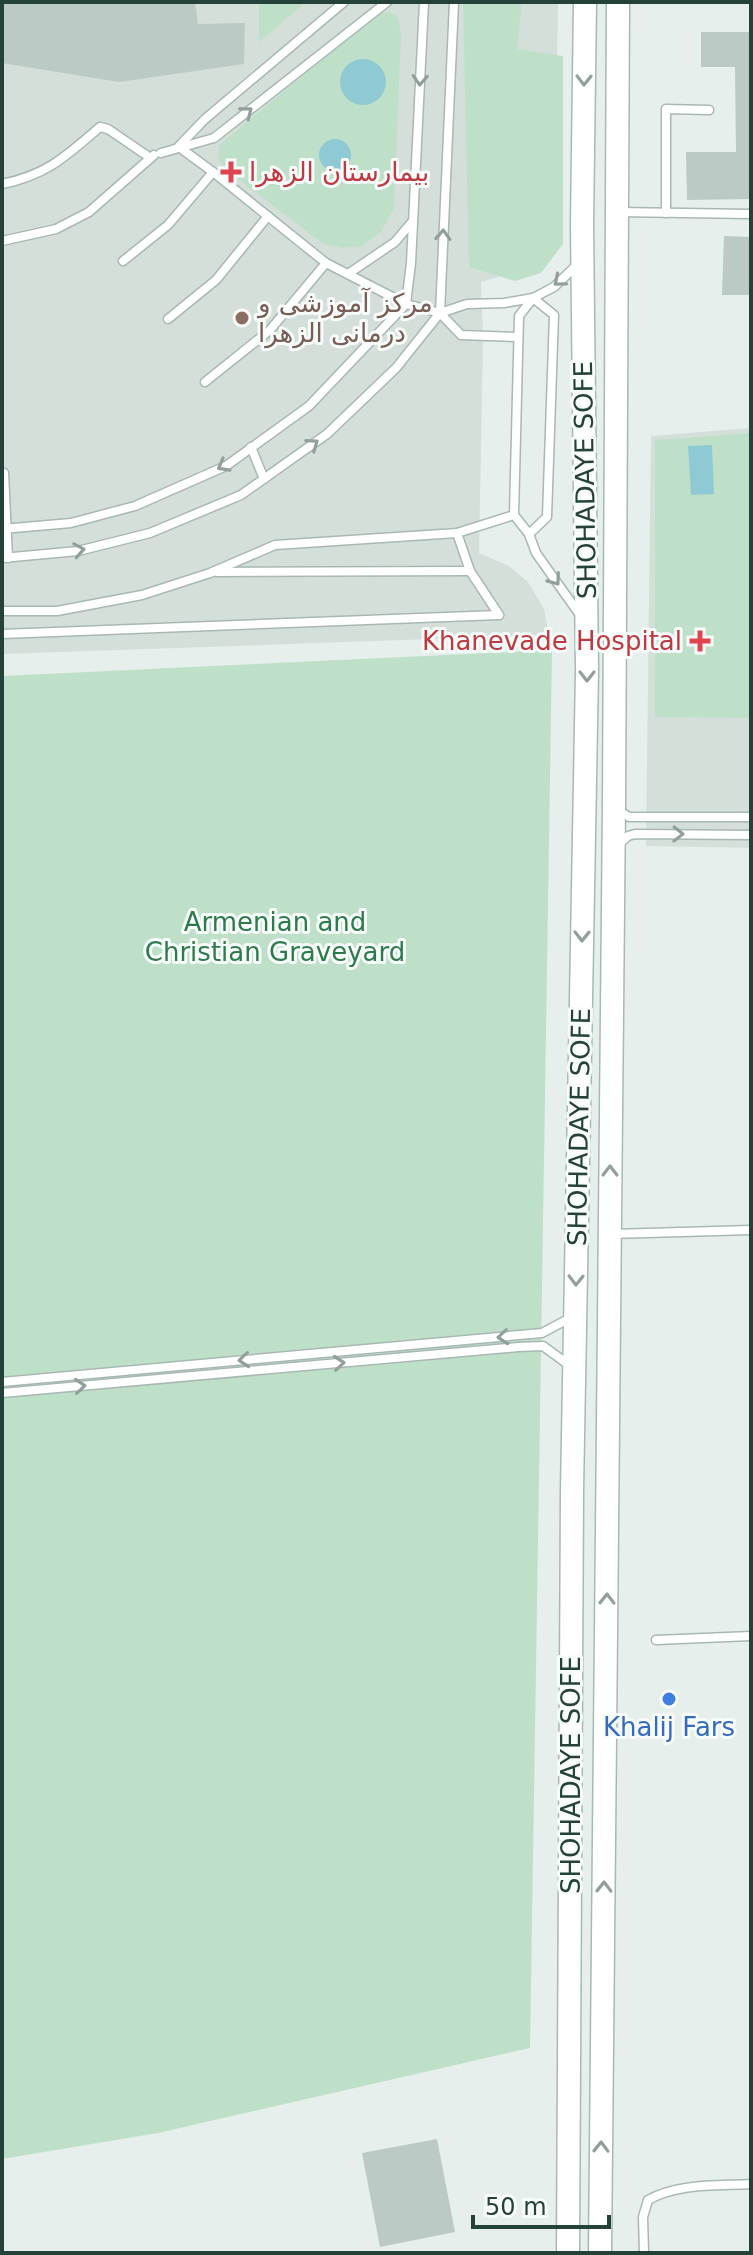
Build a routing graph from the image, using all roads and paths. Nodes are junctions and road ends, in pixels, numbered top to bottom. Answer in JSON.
{"nodes":[{"id":1,"x":344,"y":2,"type":"edge"},
{"id":2,"x":387,"y":2,"type":"edge"},
{"id":3,"x":424,"y":2,"type":"edge"},
{"id":4,"x":454,"y":2,"type":"edge"},
{"id":5,"x":585,"y":2,"type":"edge"},
{"id":6,"x":618,"y":2,"type":"edge"},
{"id":7,"x":709,"y":110,"type":"dead end"},
{"id":8,"x":179,"y":147,"type":"junction"},
{"id":9,"x":154,"y":155,"type":"junction"},
{"id":10,"x":213,"y":172,"type":"junction"},
{"id":11,"x":2,"y":184,"type":"edge"},
{"id":12,"x":618,"y":212,"type":"junction"},
{"id":13,"x":666,"y":213,"type":"junction"},
{"id":14,"x":751,"y":214,"type":"edge"},
{"id":15,"x":268,"y":216,"type":"junction"},
{"id":16,"x":413,"y":222,"type":"junction"},
{"id":17,"x":2,"y":241,"type":"edge"},
{"id":18,"x":582,"y":259,"type":"junction"},
{"id":19,"x":123,"y":261,"type":"dead end"},
{"id":20,"x":326,"y":263,"type":"junction"},
{"id":21,"x":348,"y":274,"type":"junction"},
{"id":22,"x":533,"y":298,"type":"junction"},
{"id":23,"x":406,"y":304,"type":"junction"},
{"id":24,"x":440,"y":313,"type":"junction"},
{"id":25,"x":168,"y":319,"type":"dead end"},
{"id":26,"x":518,"y":337,"type":"junction"},
{"id":27,"x":205,"y":382,"type":"dead end"},
{"id":28,"x":251,"y":447,"type":"junction"},
{"id":29,"x":4,"y":473,"type":"dead end"},
{"id":30,"x":264,"y":479,"type":"junction"},
{"id":31,"x":514,"y":515,"type":"junction"},
{"id":32,"x":4,"y":529,"type":"edge"},
{"id":33,"x":457,"y":533,"type":"junction"},
{"id":34,"x":529,"y":534,"type":"junction"},
{"id":35,"x":5,"y":558,"type":"edge"},
{"id":36,"x":470,"y":571,"type":"junction"},
{"id":37,"x":212,"y":572,"type":"junction"},
{"id":38,"x":2,"y":611,"type":"edge"},
{"id":39,"x":587,"y":623,"type":"junction"},
{"id":40,"x":2,"y":634,"type":"edge"},
{"id":41,"x":614,"y":804,"type":"junction"},
{"id":42,"x":751,"y":817,"type":"edge"},
{"id":43,"x":751,"y":835,"type":"edge"},
{"id":44,"x":613,"y":853,"type":"junction"},
{"id":45,"x":751,"y":1230,"type":"edge"},
{"id":46,"x":610,"y":1235,"type":"junction"},
{"id":47,"x":575,"y":1313,"type":"junction"},
{"id":48,"x":574,"y":1369,"type":"junction"},
{"id":49,"x":2,"y":1382,"type":"edge"},
{"id":50,"x":2,"y":1393,"type":"edge"},
{"id":51,"x":751,"y":1636,"type":"edge"},
{"id":52,"x":571,"y":1637,"type":"junction"},
{"id":53,"x":606,"y":1637,"type":"junction"},
{"id":54,"x":656,"y":1640,"type":"dead end"},
{"id":55,"x":751,"y":2184,"type":"edge"},
{"id":56,"x":568,"y":2253,"type":"edge"},
{"id":57,"x":600,"y":2253,"type":"edge"},
{"id":58,"x":644,"y":2253,"type":"edge"}],
"edges":[{"from":1,"to":8,"type":"lane"},
{"from":8,"to":2,"type":"lane","one_way":true},
{"from":3,"to":16,"type":"lane","one_way":true},
{"from":24,"to":4,"type":"lane","one_way":true},
{"from":5,"to":18,"type":"main road","name":"SHOHADAYE SOFE","one_way":true},
{"from":6,"to":12,"type":"main road","name":"SHOHADAYE SOFE"},
{"from":7,"to":13,"type":"lane"},
{"from":8,"to":9,"type":"lane"},
{"from":8,"to":10,"type":"lane"},
{"from":9,"to":11,"type":"lane"},
{"from":9,"to":17,"type":"lane"},
{"from":10,"to":15,"type":"lane"},
{"from":10,"to":19,"type":"lane"},
{"from":12,"to":13,"type":"lane"},
{"from":12,"to":41,"type":"main road","name":"SHOHADAYE SOFE"},
{"from":13,"to":14,"type":"lane"},
{"from":15,"to":20,"type":"lane"},
{"from":15,"to":25,"type":"lane"},
{"from":16,"to":21,"type":"lane"},
{"from":16,"to":23,"type":"lane"},
{"from":18,"to":22,"type":"lane","one_way":true},
{"from":18,"to":39,"type":"main road","name":"SHOHADAYE SOFE"},
{"from":20,"to":21,"type":"lane"},
{"from":20,"to":27,"type":"lane"},
{"from":21,"to":23,"type":"lane"},
{"from":22,"to":24,"type":"lane"},
{"from":22,"to":26,"type":"lane"},
{"from":22,"to":34,"type":"lane"},
{"from":23,"to":24,"type":"lane"},
{"from":23,"to":28,"type":"lane"},
{"from":24,"to":26,"type":"lane"},
{"from":30,"to":24,"type":"lane","one_way":true},
{"from":26,"to":31,"type":"lane"},
{"from":28,"to":30,"type":"lane"},
{"from":28,"to":32,"type":"lane","one_way":true},
{"from":29,"to":32,"type":"lane"},
{"from":35,"to":30,"type":"lane","one_way":true},
{"from":31,"to":33,"type":"lane"},
{"from":31,"to":34,"type":"lane"},
{"from":32,"to":35,"type":"lane"},
{"from":33,"to":36,"type":"lane"},
{"from":33,"to":37,"type":"lane"},
{"from":34,"to":39,"type":"lane","one_way":true},
{"from":36,"to":37,"type":"lane"},
{"from":36,"to":40,"type":"lane"},
{"from":37,"to":38,"type":"lane"},
{"from":39,"to":47,"type":"main road","name":"SHOHADAYE SOFE","one_way":true},
{"from":41,"to":42,"type":"lane"},
{"from":41,"to":44,"type":"main road","name":"SHOHADAYE SOFE"},
{"from":44,"to":43,"type":"lane","one_way":true},
{"from":46,"to":44,"type":"main road","name":"SHOHADAYE SOFE","one_way":true},
{"from":45,"to":46,"type":"lane"},
{"from":53,"to":46,"type":"main road","name":"SHOHADAYE SOFE","one_way":true},
{"from":47,"to":48,"type":"main road","name":"SHOHADAYE SOFE"},
{"from":47,"to":49,"type":"lane","one_way":true},
{"from":50,"to":48,"type":"lane","one_way":true},
{"from":48,"to":52,"type":"main road","name":"SHOHADAYE SOFE"},
{"from":51,"to":54,"type":"lane"},
{"from":52,"to":53,"type":"main road"},
{"from":52,"to":56,"type":"main road","name":"SHOHADAYE SOFE"},
{"from":57,"to":53,"type":"main road","name":"SHOHADAYE SOFE","one_way":true},
{"from":55,"to":58,"type":"lane"}]}
